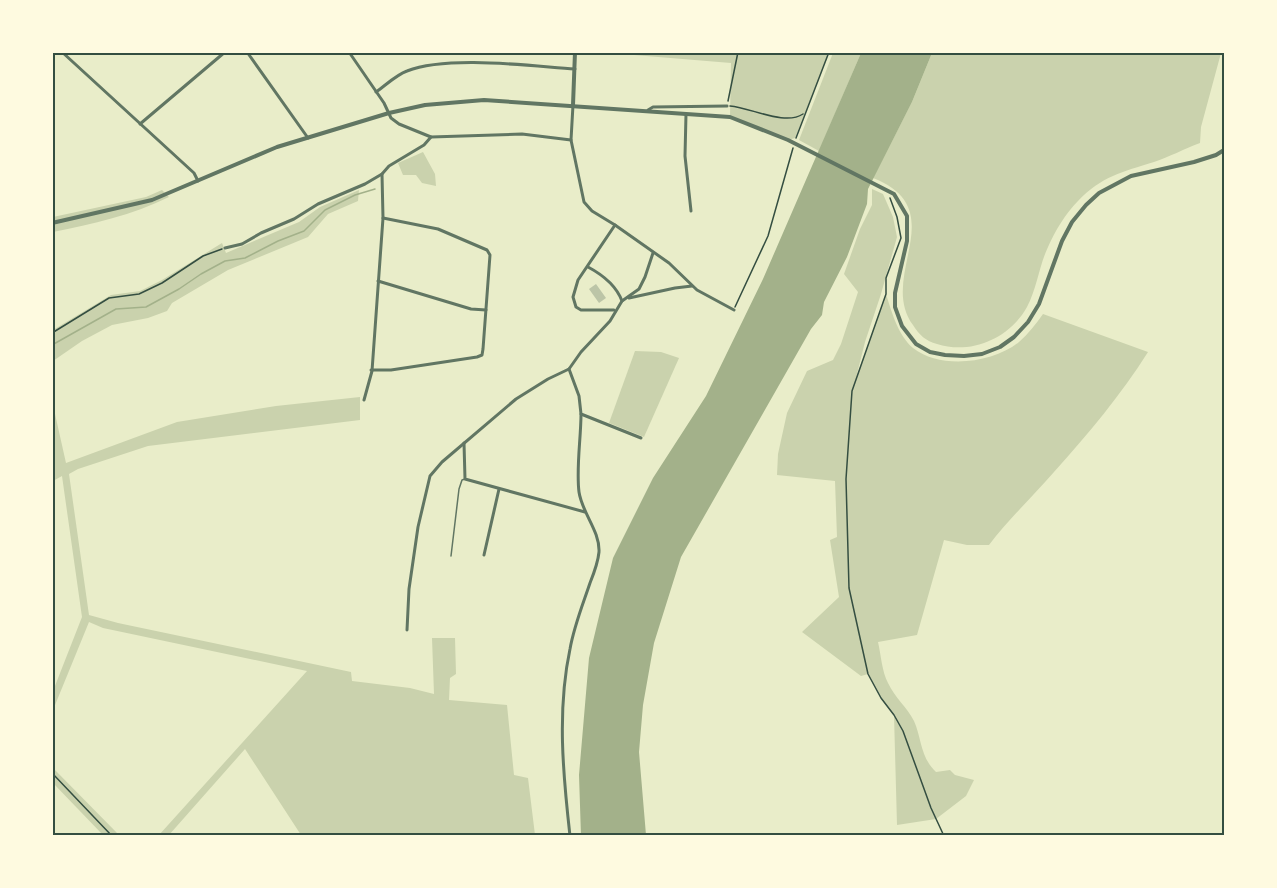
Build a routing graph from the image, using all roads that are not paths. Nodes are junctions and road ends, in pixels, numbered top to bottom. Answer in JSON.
{"nodes":[{"id":1,"x":62,"y":52,"type":"edge"},
{"id":2,"x":225,"y":52,"type":"edge"},
{"id":3,"x":247,"y":52,"type":"edge"},
{"id":4,"x":349,"y":52,"type":"edge"},
{"id":5,"x":575,"y":52,"type":"edge"},
{"id":6,"x":575,"y":69,"type":"junction"},
{"id":7,"x":376,"y":92,"type":"junction"},
{"id":8,"x":573,"y":105,"type":"junction"},
{"id":9,"x":727,"y":106,"type":"road end"},
{"id":10,"x":646,"y":111,"type":"junction"},
{"id":11,"x":389,"y":113,"type":"junction"},
{"id":12,"x":686,"y":114,"type":"junction"},
{"id":13,"x":140,"y":124,"type":"junction"},
{"id":14,"x":432,"y":137,"type":"junction"},
{"id":15,"x":308,"y":138,"type":"junction"},
{"id":16,"x":571,"y":140,"type":"junction"},
{"id":17,"x":1224,"y":150,"type":"edge"},
{"id":18,"x":382,"y":174,"type":"junction"},
{"id":19,"x":198,"y":181,"type":"junction"},
{"id":20,"x":691,"y":211,"type":"dead end"},
{"id":21,"x":383,"y":218,"type":"junction"},
{"id":22,"x":52,"y":223,"type":"edge"},
{"id":23,"x":615,"y":225,"type":"junction"},
{"id":24,"x":225,"y":248,"type":"road end"},
{"id":25,"x":653,"y":253,"type":"junction"},
{"id":26,"x":588,"y":267,"type":"junction"},
{"id":27,"x":378,"y":281,"type":"junction"},
{"id":28,"x":692,"y":286,"type":"junction"},
{"id":29,"x":628,"y":298,"type":"junction"},
{"id":30,"x":622,"y":301,"type":"junction"},
{"id":31,"x":486,"y":310,"type":"junction"},
{"id":32,"x":615,"y":310,"type":"junction"},
{"id":33,"x":734,"y":310,"type":"road end"},
{"id":34,"x":371,"y":369,"type":"junction"},
{"id":35,"x":569,"y":369,"type":"junction"},
{"id":36,"x":364,"y":400,"type":"dead end"},
{"id":37,"x":581,"y":414,"type":"junction"},
{"id":38,"x":641,"y":438,"type":"dead end"},
{"id":39,"x":464,"y":443,"type":"junction"},
{"id":40,"x":465,"y":479,"type":"junction"},
{"id":41,"x":499,"y":489,"type":"junction"},
{"id":42,"x":585,"y":512,"type":"junction"},
{"id":43,"x":484,"y":555,"type":"dead end"},
{"id":44,"x":451,"y":556,"type":"dead end"},
{"id":45,"x":407,"y":630,"type":"dead end"},
{"id":46,"x":570,"y":836,"type":"edge"}],
"edges":[{"from":1,"to":13,"type":"street"},
{"from":2,"to":13,"type":"street"},
{"from":3,"to":15,"type":"street"},
{"from":4,"to":7,"type":"street"},
{"from":5,"to":6,"type":"street"},
{"from":6,"to":7,"type":"street"},
{"from":6,"to":8,"type":"street"},
{"from":7,"to":11,"type":"street"},
{"from":8,"to":10,"type":"street"},
{"from":8,"to":11,"type":"street"},
{"from":8,"to":16,"type":"street"},
{"from":9,"to":10,"type":"street"},
{"from":10,"to":12,"type":"street"},
{"from":11,"to":14,"type":"street"},
{"from":11,"to":15,"type":"street"},
{"from":12,"to":17,"type":"street"},
{"from":12,"to":20,"type":"street"},
{"from":13,"to":19,"type":"street"},
{"from":14,"to":16,"type":"street"},
{"from":14,"to":18,"type":"street"},
{"from":15,"to":19,"type":"street"},
{"from":16,"to":23,"type":"street"},
{"from":18,"to":21,"type":"street"},
{"from":18,"to":24,"type":"street"},
{"from":19,"to":22,"type":"street"},
{"from":21,"to":27,"type":"street"},
{"from":21,"to":31,"type":"street"},
{"from":23,"to":25,"type":"street"},
{"from":23,"to":26,"type":"street"},
{"from":25,"to":28,"type":"street"},
{"from":25,"to":29,"type":"street"},
{"from":26,"to":30,"type":"street"},
{"from":26,"to":32,"type":"street"},
{"from":27,"to":31,"type":"street"},
{"from":27,"to":34,"type":"street"},
{"from":28,"to":29,"type":"street"},
{"from":28,"to":33,"type":"street"},
{"from":29,"to":30,"type":"street"},
{"from":30,"to":32,"type":"street"},
{"from":31,"to":34,"type":"street"},
{"from":32,"to":35,"type":"street"},
{"from":34,"to":36,"type":"street"},
{"from":35,"to":37,"type":"street"},
{"from":35,"to":39,"type":"street"},
{"from":37,"to":38,"type":"street"},
{"from":37,"to":42,"type":"street"},
{"from":39,"to":40,"type":"street"},
{"from":39,"to":45,"type":"street"},
{"from":40,"to":41,"type":"street"},
{"from":40,"to":44,"type":"lane"},
{"from":41,"to":42,"type":"street"},
{"from":41,"to":43,"type":"street"},
{"from":42,"to":46,"type":"street"}]}
